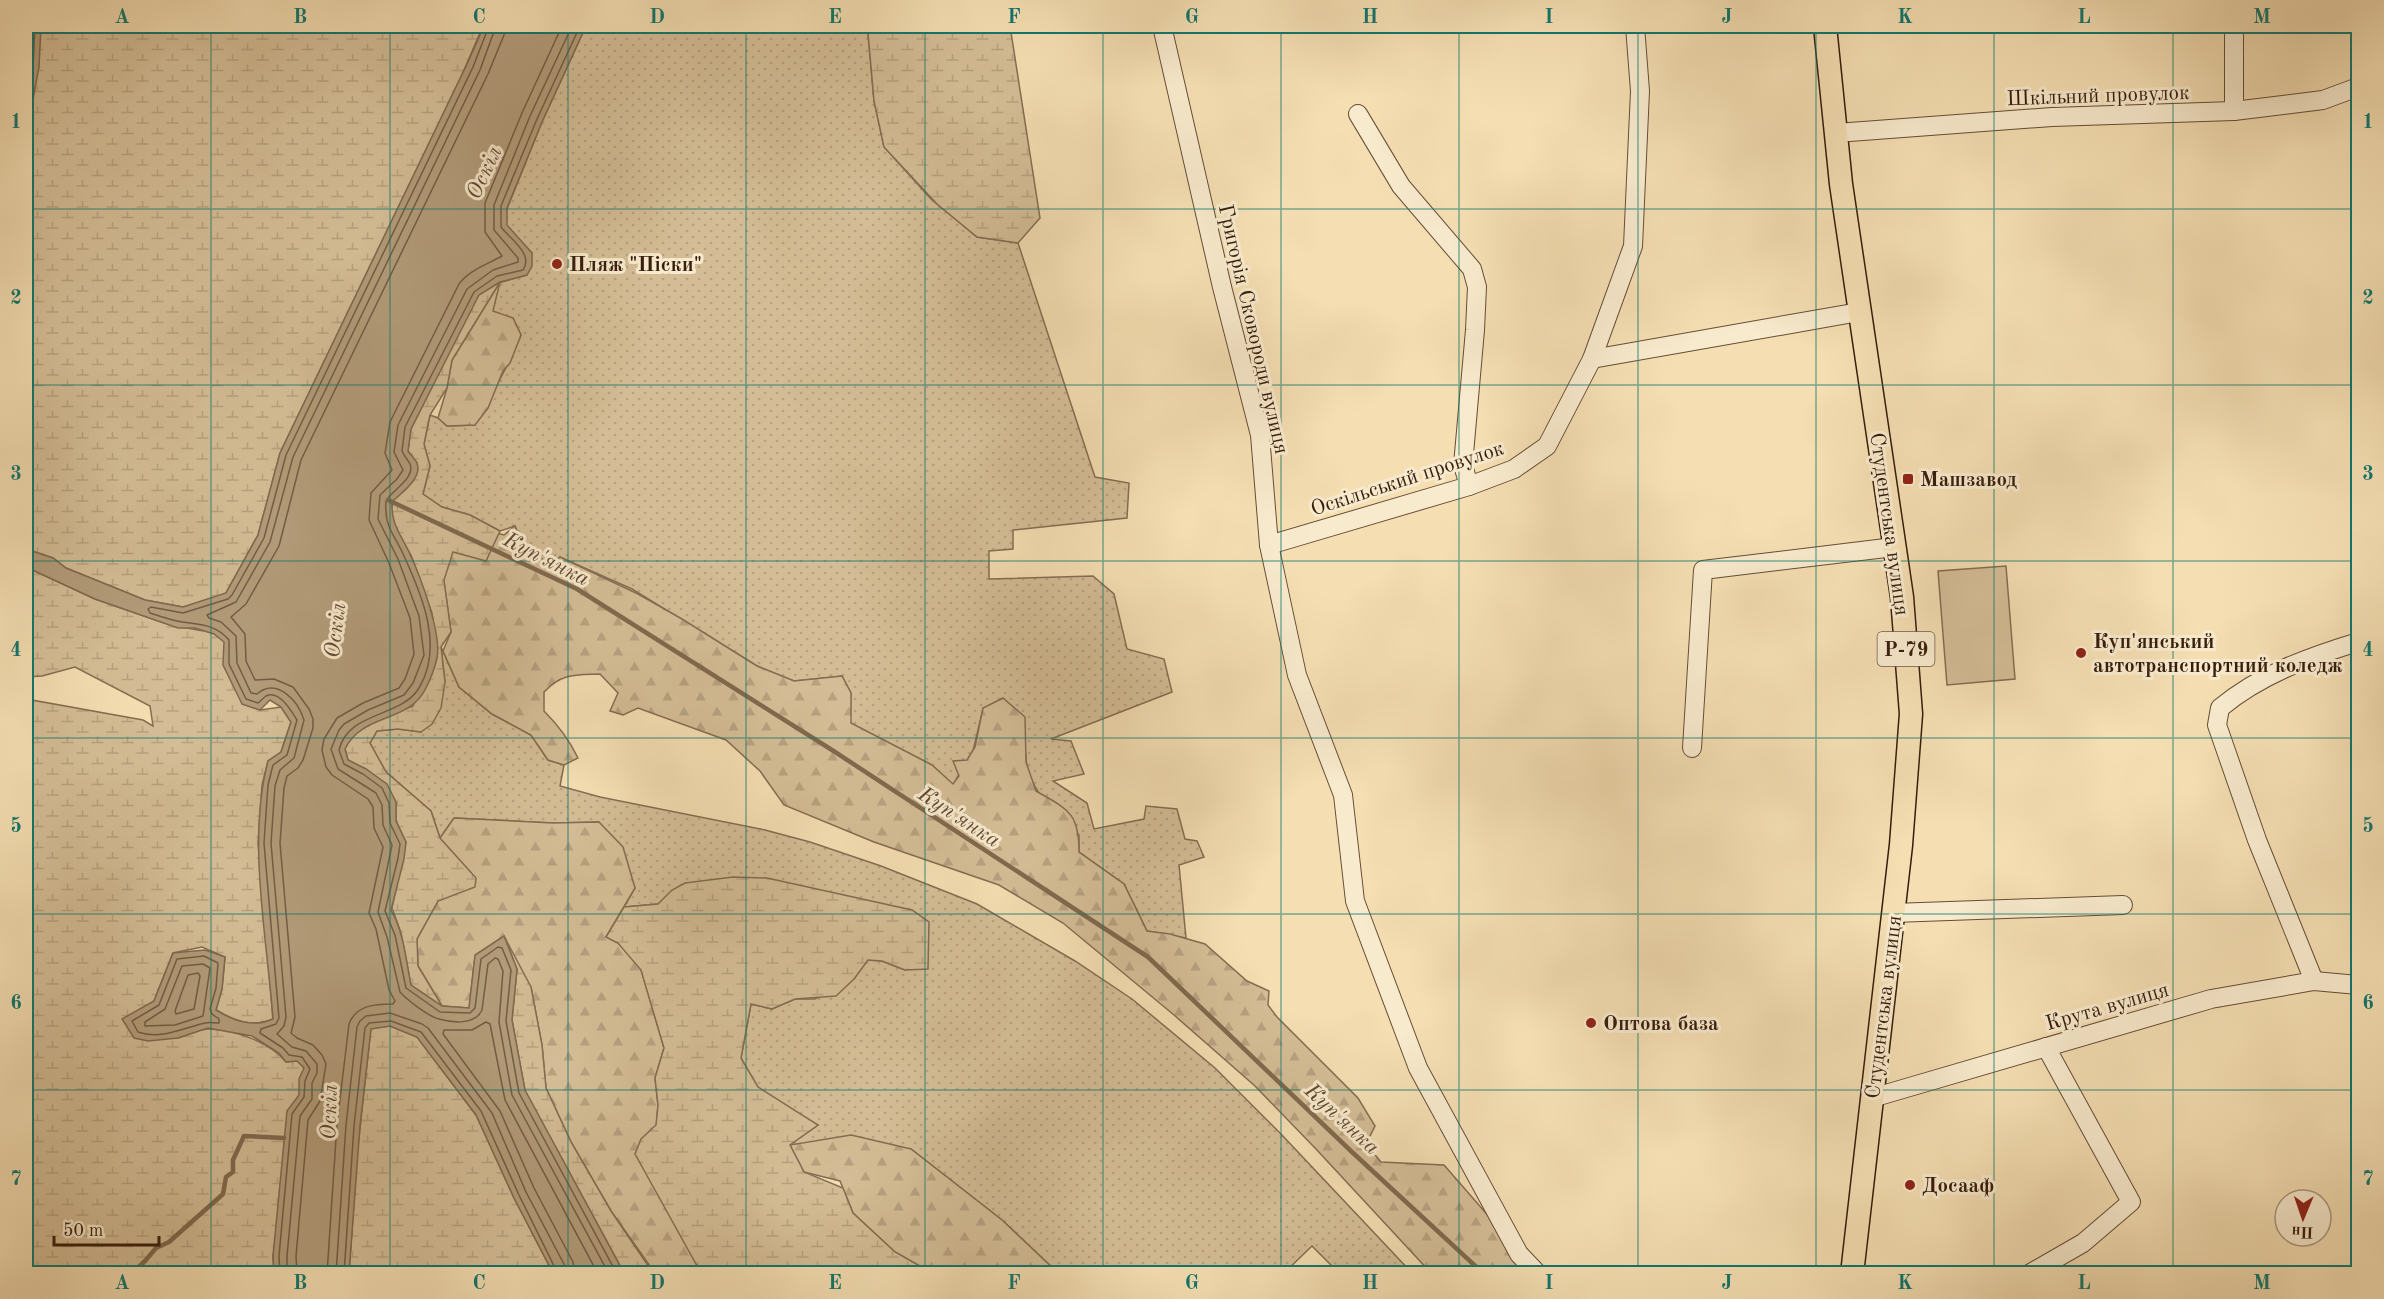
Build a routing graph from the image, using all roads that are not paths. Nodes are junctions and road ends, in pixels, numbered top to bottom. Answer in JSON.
{"nodes":[{"id":1,"x":1162,"y":26,"type":"edge"},
{"id":2,"x":1635,"y":26,"type":"edge"},
{"id":3,"x":1826,"y":26,"type":"edge"},
{"id":4,"x":2234,"y":26,"type":"edge"},
{"id":5,"x":2358,"y":87,"type":"edge"},
{"id":6,"x":2234,"y":111,"type":"junction"},
{"id":7,"x":1358,"y":114,"type":"dead end"},
{"id":8,"x":1836,"y":133,"type":"junction"},
{"id":9,"x":1859,"y":312,"type":"junction"},
{"id":10,"x":1592,"y":359,"type":"junction"},
{"id":11,"x":1469,"y":486,"type":"junction"},
{"id":12,"x":1269,"y":545,"type":"junction"},
{"id":13,"x":1894,"y":547,"type":"junction"},
{"id":14,"x":2358,"y":642,"type":"edge"},
{"id":15,"x":1692,"y":748,"type":"dead end"},
{"id":16,"x":2123,"y":905,"type":"dead end"},
{"id":17,"x":1893,"y":913,"type":"junction"},
{"id":18,"x":2314,"y":981,"type":"junction"},
{"id":19,"x":2358,"y":985,"type":"edge"},
{"id":20,"x":2046,"y":1047,"type":"junction"},
{"id":21,"x":1872,"y":1098,"type":"junction"},
{"id":22,"x":1538,"y":1274,"type":"edge"},
{"id":23,"x":1852,"y":1274,"type":"edge"},
{"id":24,"x":2029,"y":1274,"type":"edge"}],
"edges":[{"from":1,"to":12,"type":"street","name":"Григорія Сковороди вулиця"},
{"from":2,"to":10,"type":"street","name":"Оскільський провулок"},
{"from":3,"to":8,"type":"main road","name":"Студентська вулиця","number":"Р-79"},
{"from":4,"to":6,"type":"street"},
{"from":5,"to":6,"type":"street","name":"Шкільний провулок"},
{"from":6,"to":8,"type":"street","name":"Шкільний провулок"},
{"from":7,"to":11,"type":"street"},
{"from":8,"to":9,"type":"main road","name":"Студентська вулиця","number":"Р-79"},
{"from":9,"to":10,"type":"street"},
{"from":9,"to":13,"type":"main road","name":"Студентська вулиця","number":"Р-79"},
{"from":10,"to":11,"type":"street","name":"Оскільський провулок"},
{"from":11,"to":12,"type":"street","name":"Оскільський провулок"},
{"from":12,"to":22,"type":"street","name":"Григорія Сковороди вулиця"},
{"from":13,"to":15,"type":"street"},
{"from":13,"to":17,"type":"main road","name":"Студентська вулиця","number":"Р-79"},
{"from":14,"to":18,"type":"street"},
{"from":16,"to":17,"type":"street"},
{"from":17,"to":21,"type":"main road","name":"Студентська вулиця","number":"Р-79"},
{"from":18,"to":19,"type":"street","name":"Крута вулиця"},
{"from":18,"to":20,"type":"street","name":"Крута вулиця"},
{"from":20,"to":21,"type":"street","name":"Крута вулиця"},
{"from":20,"to":24,"type":"street"},
{"from":21,"to":23,"type":"main road","name":"Студентська вулиця","number":"Р-79"}]}
